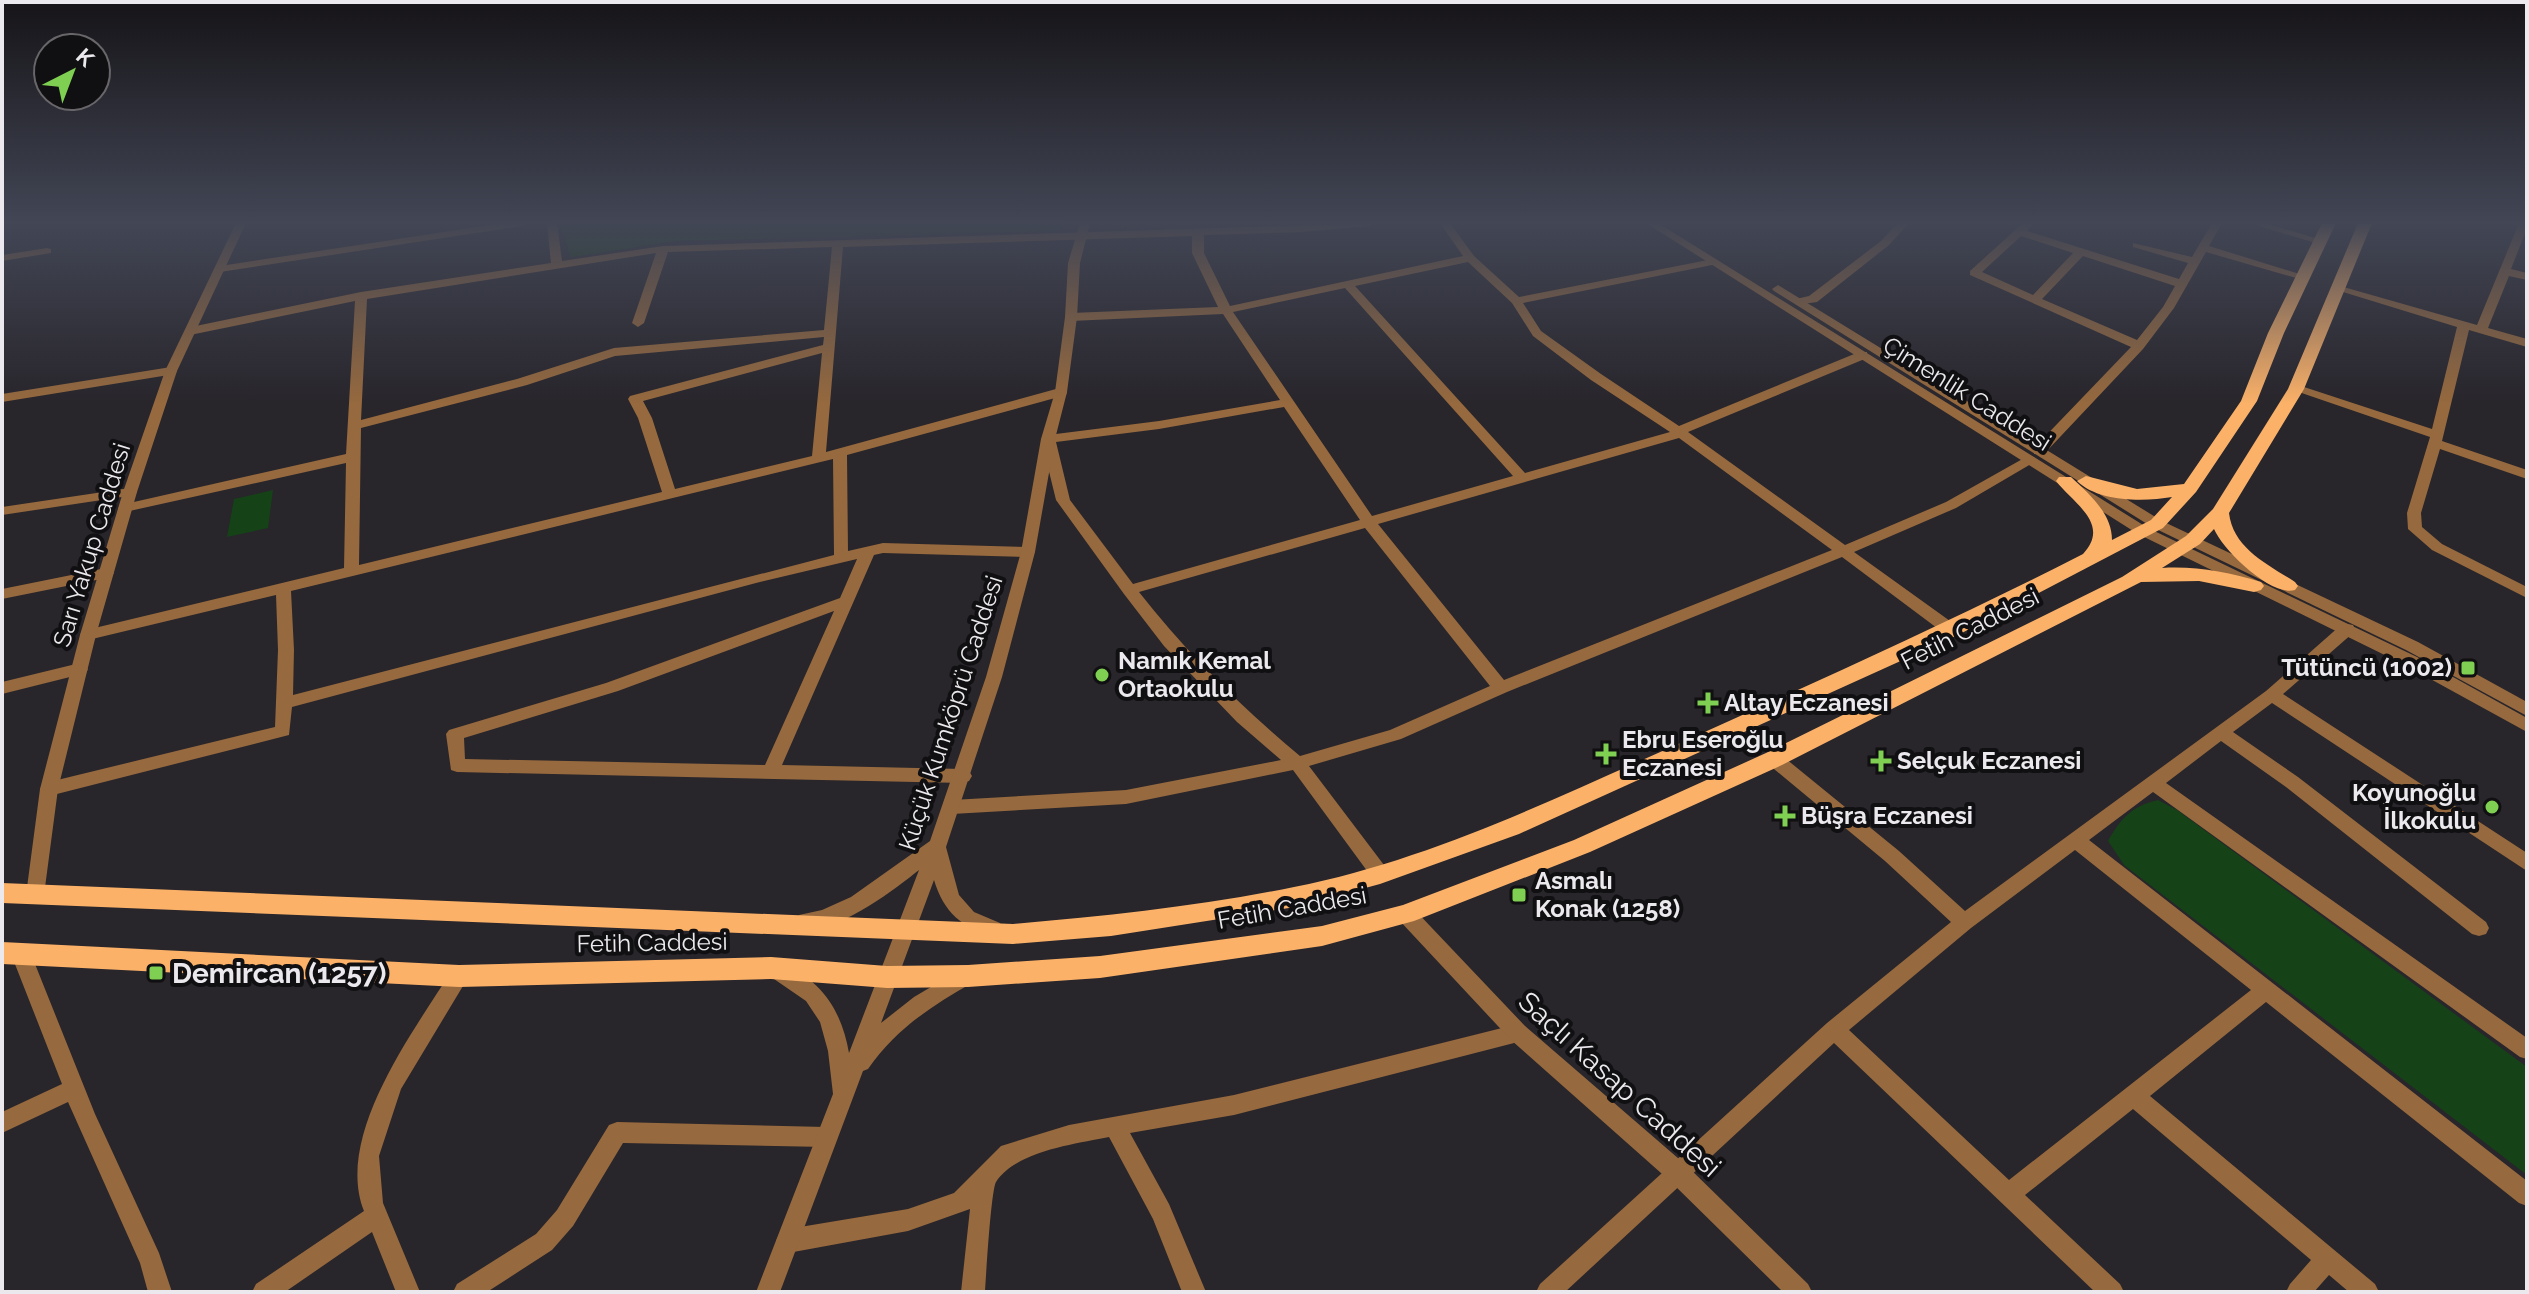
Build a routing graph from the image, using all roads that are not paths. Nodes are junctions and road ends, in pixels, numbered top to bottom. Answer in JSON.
{"nodes":[{"id":1,"x":213,"y":283,"type":"edge"},
{"id":2,"x":438,"y":283,"type":"edge"},
{"id":3,"x":651,"y":283,"type":"edge"},
{"id":4,"x":834,"y":283,"type":"edge"},
{"id":5,"x":1073,"y":283,"type":"edge"},
{"id":6,"x":1213,"y":283,"type":"edge"},
{"id":7,"x":1355,"y":283,"type":"edge"},
{"id":8,"x":1497,"y":283,"type":"edge"},
{"id":9,"x":1605,"y":283,"type":"edge"},
{"id":10,"x":1747,"y":283,"type":"edge"},
{"id":11,"x":1770,"y":283,"type":"edge"},
{"id":12,"x":1833,"y":283,"type":"edge"},
{"id":13,"x":1997,"y":283,"type":"edge"},
{"id":14,"x":2050,"y":283,"type":"edge"},
{"id":15,"x":2300,"y":283,"type":"edge"},
{"id":16,"x":2338,"y":283,"type":"edge"},
{"id":17,"x":2500,"y":283,"type":"edge"},
{"id":18,"x":2182,"y":284,"type":"edge"},
{"id":19,"x":1348,"y":285,"type":"junction"},
{"id":20,"x":2336,"y":288,"type":"junction"},
{"id":21,"x":361,"y":296,"type":"junction"},
{"id":22,"x":2034,"y":300,"type":"junction"},
{"id":23,"x":1516,"y":301,"type":"junction"},
{"id":24,"x":1800,"y":302,"type":"junction"},
{"id":25,"x":1226,"y":310,"type":"junction"},
{"id":26,"x":1071,"y":317,"type":"junction"},
{"id":27,"x":638,"y":323,"type":"dead end"},
{"id":28,"x":2464,"y":324,"type":"junction"},
{"id":29,"x":2481,"y":329,"type":"junction"},
{"id":30,"x":190,"y":331,"type":"junction"},
{"id":31,"x":829,"y":340,"type":"junction"},
{"id":32,"x":2527,"y":343,"type":"edge"},
{"id":33,"x":2139,"y":346,"type":"junction"},
{"id":34,"x":1863,"y":355,"type":"junction"},
{"id":35,"x":171,"y":371,"type":"junction"},
{"id":36,"x":2296,"y":389,"type":"junction"},
{"id":37,"x":1061,"y":392,"type":"junction"},
{"id":38,"x":2,"y":398,"type":"edge"},
{"id":39,"x":1289,"y":402,"type":"junction"},
{"id":40,"x":354,"y":426,"type":"junction"},
{"id":41,"x":1679,"y":432,"type":"junction"},
{"id":42,"x":1048,"y":439,"type":"junction"},
{"id":43,"x":2436,"y":439,"type":"junction"},
{"id":44,"x":840,"y":453,"type":"junction"},
{"id":45,"x":2035,"y":455,"type":"junction"},
{"id":46,"x":353,"y":457,"type":"junction"},
{"id":47,"x":819,"y":459,"type":"junction"},
{"id":48,"x":2527,"y":475,"type":"edge"},
{"id":49,"x":1523,"y":479,"type":"junction"},
{"id":50,"x":2065,"y":481,"type":"junction"},
{"id":51,"x":2086,"y":481,"type":"junction"},
{"id":52,"x":2190,"y":488,"type":"junction"},
{"id":53,"x":130,"y":492,"type":"junction"},
{"id":54,"x":670,"y":495,"type":"junction"},
{"id":55,"x":125,"y":508,"type":"junction"},
{"id":56,"x":2,"y":511,"type":"edge"},
{"id":57,"x":2220,"y":513,"type":"junction"},
{"id":58,"x":1369,"y":523,"type":"junction"},
{"id":59,"x":2150,"y":527,"type":"junction"},
{"id":60,"x":2186,"y":545,"type":"junction"},
{"id":61,"x":1843,"y":550,"type":"junction"},
{"id":62,"x":868,"y":551,"type":"junction"},
{"id":63,"x":1028,"y":552,"type":"junction"},
{"id":64,"x":841,"y":557,"type":"junction"},
{"id":65,"x":2087,"y":560,"type":"junction"},
{"id":66,"x":351,"y":570,"type":"junction"},
{"id":67,"x":106,"y":573,"type":"junction"},
{"id":68,"x":2129,"y":581,"type":"junction"},
{"id":69,"x":2254,"y":586,"type":"junction"},
{"id":70,"x":2288,"y":586,"type":"junction"},
{"id":71,"x":283,"y":587,"type":"junction"},
{"id":72,"x":1129,"y":590,"type":"junction"},
{"id":73,"x":2527,"y":593,"type":"edge"},
{"id":74,"x":2,"y":594,"type":"edge"},
{"id":75,"x":846,"y":601,"type":"junction"},
{"id":76,"x":2347,"y":629,"type":"junction"},
{"id":77,"x":1951,"y":630,"type":"junction"},
{"id":78,"x":88,"y":635,"type":"junction"},
{"id":79,"x":80,"y":669,"type":"junction"},
{"id":80,"x":2,"y":688,"type":"edge"},
{"id":81,"x":1501,"y":688,"type":"junction"},
{"id":82,"x":2272,"y":695,"type":"junction"},
{"id":83,"x":284,"y":703,"type":"junction"},
{"id":84,"x":2527,"y":710,"type":"edge"},
{"id":85,"x":2527,"y":726,"type":"edge"},
{"id":86,"x":2220,"y":732,"type":"junction"},
{"id":87,"x":1774,"y":759,"type":"junction"},
{"id":88,"x":1297,"y":763,"type":"junction"},
{"id":89,"x":771,"y":771,"type":"junction"},
{"id":90,"x":963,"y":776,"type":"junction"},
{"id":91,"x":2152,"y":782,"type":"junction"},
{"id":92,"x":49,"y":789,"type":"junction"},
{"id":93,"x":952,"y":807,"type":"junction"},
{"id":94,"x":2074,"y":839,"type":"junction"},
{"id":95,"x":938,"y":845,"type":"junction"},
{"id":96,"x":2527,"y":863,"type":"edge"},
{"id":97,"x":1380,"y":874,"type":"junction"},
{"id":98,"x":2,"y":893,"type":"edge"},
{"id":99,"x":35,"y":895,"type":"junction"},
{"id":100,"x":1406,"y":914,"type":"junction"},
{"id":101,"x":1964,"y":922,"type":"junction"},
{"id":102,"x":751,"y":925,"type":"junction"},
{"id":103,"x":2479,"y":928,"type":"dead end"},
{"id":104,"x":904,"y":931,"type":"junction"},
{"id":105,"x":1013,"y":934,"type":"junction"},
{"id":106,"x":11,"y":953,"type":"edge"},
{"id":107,"x":771,"y":968,"type":"junction"},
{"id":108,"x":459,"y":976,"type":"junction"},
{"id":109,"x":968,"y":976,"type":"junction"},
{"id":110,"x":887,"y":977,"type":"junction"},
{"id":111,"x":2268,"y":989,"type":"junction"},
{"id":112,"x":1834,"y":1030,"type":"junction"},
{"id":113,"x":1518,"y":1033,"type":"junction"},
{"id":114,"x":2527,"y":1050,"type":"edge"},
{"id":115,"x":74,"y":1089,"type":"junction"},
{"id":116,"x":841,"y":1094,"type":"junction"},
{"id":117,"x":2134,"y":1096,"type":"junction"},
{"id":118,"x":2,"y":1123,"type":"edge"},
{"id":119,"x":1114,"y":1126,"type":"junction"},
{"id":120,"x":826,"y":1137,"type":"junction"},
{"id":121,"x":1678,"y":1173,"type":"junction"},
{"id":122,"x":984,"y":1178,"type":"junction"},
{"id":123,"x":2009,"y":1194,"type":"junction"},
{"id":124,"x":2527,"y":1195,"type":"edge"},
{"id":125,"x":377,"y":1215,"type":"junction"},
{"id":126,"x":788,"y":1241,"type":"junction"},
{"id":127,"x":2328,"y":1259,"type":"junction"},
{"id":128,"x":160,"y":1292,"type":"edge"},
{"id":129,"x":264,"y":1292,"type":"edge"},
{"id":130,"x":408,"y":1292,"type":"edge"},
{"id":131,"x":465,"y":1292,"type":"edge"},
{"id":132,"x":768,"y":1292,"type":"edge"},
{"id":133,"x":973,"y":1292,"type":"edge"},
{"id":134,"x":1194,"y":1292,"type":"edge"},
{"id":135,"x":1548,"y":1292,"type":"edge"},
{"id":136,"x":1800,"y":1292,"type":"edge"},
{"id":137,"x":2112,"y":1292,"type":"edge"},
{"id":138,"x":2298,"y":1292,"type":"edge"},
{"id":139,"x":2367,"y":1292,"type":"edge"}],
"edges":[{"from":1,"to":30,"type":"street","name":"Sarı Yakup Caddesi"},
{"from":2,"to":21,"type":"street"},
{"from":3,"to":27,"type":"street"},
{"from":4,"to":31,"type":"street"},
{"from":5,"to":26,"type":"street","name":"Küçük Kumköprü Caddesi"},
{"from":6,"to":25,"type":"street"},
{"from":7,"to":19,"type":"street"},
{"from":8,"to":23,"type":"street"},
{"from":9,"to":23,"type":"street"},
{"from":10,"to":34,"type":"street","name":"Çimenlik Caddesi"},
{"from":11,"to":24,"type":"street","name":"Çimenlik Caddesi"},
{"from":12,"to":24,"type":"street"},
{"from":13,"to":22,"type":"street"},
{"from":14,"to":22,"type":"street"},
{"from":15,"to":52,"type":"main road","name":"Fetih Caddesi"},
{"from":16,"to":20,"type":"main road","name":"Fetih Caddesi"},
{"from":17,"to":29,"type":"street"},
{"from":18,"to":33,"type":"street"},
{"from":19,"to":25,"type":"street"},
{"from":19,"to":49,"type":"street"},
{"from":20,"to":28,"type":"street"},
{"from":20,"to":36,"type":"main road","name":"Fetih Caddesi"},
{"from":21,"to":30,"type":"street"},
{"from":21,"to":40,"type":"street"},
{"from":22,"to":33,"type":"street"},
{"from":23,"to":41,"type":"street"},
{"from":24,"to":45,"type":"street","name":"Çimenlik Caddesi"},
{"from":25,"to":26,"type":"street"},
{"from":25,"to":39,"type":"street"},
{"from":26,"to":37,"type":"street","name":"Küçük Kumköprü Caddesi"},
{"from":28,"to":29,"type":"street"},
{"from":28,"to":43,"type":"street"},
{"from":29,"to":32,"type":"street"},
{"from":30,"to":35,"type":"street","name":"Sarı Yakup Caddesi"},
{"from":31,"to":40,"type":"street"},
{"from":31,"to":47,"type":"street"},
{"from":31,"to":54,"type":"street"},
{"from":33,"to":45,"type":"street"},
{"from":34,"to":41,"type":"street"},
{"from":34,"to":45,"type":"street","name":"Çimenlik Caddesi"},
{"from":35,"to":38,"type":"street"},
{"from":35,"to":53,"type":"street","name":"Sarı Yakup Caddesi"},
{"from":36,"to":43,"type":"street"},
{"from":36,"to":57,"type":"main road","name":"Fetih Caddesi"},
{"from":37,"to":42,"type":"street","name":"Küçük Kumköprü Caddesi"},
{"from":37,"to":44,"type":"street"},
{"from":39,"to":42,"type":"street"},
{"from":39,"to":58,"type":"street"},
{"from":40,"to":46,"type":"street"},
{"from":41,"to":49,"type":"street"},
{"from":41,"to":61,"type":"street"},
{"from":42,"to":63,"type":"street","name":"Küçük Kumköprü Caddesi"},
{"from":42,"to":72,"type":"street"},
{"from":43,"to":48,"type":"street"},
{"from":43,"to":73,"type":"street"},
{"from":44,"to":47,"type":"street"},
{"from":44,"to":64,"type":"street"},
{"from":45,"to":50,"type":"street","name":"Çimenlik Caddesi"},
{"from":45,"to":51,"type":"street","name":"Çimenlik Caddesi"},
{"from":45,"to":61,"type":"street"},
{"from":46,"to":55,"type":"street"},
{"from":46,"to":66,"type":"street"},
{"from":47,"to":54,"type":"street"},
{"from":49,"to":58,"type":"street"},
{"from":50,"to":59,"type":"street","name":"Çimenlik Caddesi"},
{"from":50,"to":65,"type":"main road"},
{"from":51,"to":52,"type":"main road"},
{"from":51,"to":59,"type":"street","name":"Çimenlik Caddesi"},
{"from":52,"to":59,"type":"main road","name":"Fetih Caddesi"},
{"from":53,"to":55,"type":"street","name":"Sarı Yakup Caddesi"},
{"from":53,"to":56,"type":"street"},
{"from":54,"to":66,"type":"street"},
{"from":55,"to":67,"type":"street","name":"Sarı Yakup Caddesi"},
{"from":57,"to":60,"type":"main road","name":"Fetih Caddesi"},
{"from":57,"to":70,"type":"main road"},
{"from":58,"to":72,"type":"street"},
{"from":58,"to":81,"type":"street"},
{"from":59,"to":60,"type":"street"},
{"from":59,"to":65,"type":"main road","name":"Fetih Caddesi"},
{"from":60,"to":68,"type":"main road","name":"Fetih Caddesi"},
{"from":60,"to":69,"type":"street"},
{"from":60,"to":70,"type":"street"},
{"from":61,"to":77,"type":"street"},
{"from":61,"to":81,"type":"street"},
{"from":62,"to":63,"type":"street"},
{"from":62,"to":64,"type":"street"},
{"from":62,"to":75,"type":"street"},
{"from":63,"to":90,"type":"street","name":"Küçük Kumköprü Caddesi"},
{"from":64,"to":83,"type":"street"},
{"from":65,"to":77,"type":"main road","name":"Fetih Caddesi"},
{"from":66,"to":71,"type":"street"},
{"from":67,"to":74,"type":"street"},
{"from":67,"to":78,"type":"street","name":"Sarı Yakup Caddesi"},
{"from":68,"to":69,"type":"main road"},
{"from":68,"to":87,"type":"main road","name":"Fetih Caddesi"},
{"from":69,"to":76,"type":"street"},
{"from":70,"to":84,"type":"street"},
{"from":71,"to":78,"type":"street"},
{"from":71,"to":83,"type":"street"},
{"from":72,"to":88,"type":"street"},
{"from":75,"to":89,"type":"street"},
{"from":75,"to":89,"type":"street"},
{"from":76,"to":82,"type":"street"},
{"from":76,"to":85,"type":"street"},
{"from":77,"to":97,"type":"main road","name":"Fetih Caddesi"},
{"from":78,"to":79,"type":"street","name":"Sarı Yakup Caddesi"},
{"from":79,"to":80,"type":"street"},
{"from":79,"to":92,"type":"street","name":"Sarı Yakup Caddesi"},
{"from":81,"to":88,"type":"street"},
{"from":82,"to":86,"type":"street"},
{"from":82,"to":96,"type":"street"},
{"from":83,"to":92,"type":"street"},
{"from":86,"to":91,"type":"street"},
{"from":86,"to":103,"type":"street"},
{"from":87,"to":100,"type":"main road","name":"Fetih Caddesi"},
{"from":87,"to":101,"type":"street"},
{"from":88,"to":93,"type":"street"},
{"from":88,"to":97,"type":"street"},
{"from":89,"to":90,"type":"street"},
{"from":90,"to":93,"type":"street","name":"Küçük Kumköprü Caddesi"},
{"from":91,"to":94,"type":"street"},
{"from":91,"to":114,"type":"street"},
{"from":92,"to":99,"type":"street","name":"Sarı Yakup Caddesi"},
{"from":93,"to":95,"type":"street","name":"Küçük Kumköprü Caddesi"},
{"from":94,"to":101,"type":"street"},
{"from":94,"to":111,"type":"street"},
{"from":95,"to":102,"type":"street"},
{"from":95,"to":104,"type":"street","name":"Küçük Kumköprü Caddesi"},
{"from":95,"to":105,"type":"street"},
{"from":97,"to":105,"type":"main road","name":"Fetih Caddesi"},
{"from":98,"to":99,"type":"main road","name":"Fetih Caddesi"},
{"from":99,"to":102,"type":"main road","name":"Fetih Caddesi"},
{"from":100,"to":109,"type":"main road","name":"Fetih Caddesi"},
{"from":100,"to":113,"type":"street","name":"Saçlı Kasap Caddesi"},
{"from":101,"to":112,"type":"street"},
{"from":102,"to":104,"type":"main road","name":"Fetih Caddesi"},
{"from":104,"to":105,"type":"main road","name":"Fetih Caddesi"},
{"from":104,"to":110,"type":"street","name":"Küçük Kumköprü Caddesi"},
{"from":106,"to":108,"type":"main road","name":"Fetih Caddesi"},
{"from":106,"to":115,"type":"street"},
{"from":107,"to":108,"type":"main road","name":"Fetih Caddesi"},
{"from":107,"to":110,"type":"main road","name":"Fetih Caddesi"},
{"from":107,"to":116,"type":"street"},
{"from":108,"to":125,"type":"street"},
{"from":109,"to":110,"type":"main road","name":"Fetih Caddesi"},
{"from":109,"to":116,"type":"street"},
{"from":110,"to":116,"type":"street","name":"Küçük Kumköprü Caddesi"},
{"from":111,"to":117,"type":"street"},
{"from":111,"to":124,"type":"street"},
{"from":112,"to":121,"type":"street"},
{"from":112,"to":123,"type":"street"},
{"from":113,"to":119,"type":"street"},
{"from":113,"to":121,"type":"street","name":"Saçlı Kasap Caddesi"},
{"from":115,"to":118,"type":"street"},
{"from":115,"to":128,"type":"street"},
{"from":116,"to":120,"type":"street","name":"Küçük Kumköprü Caddesi"},
{"from":117,"to":123,"type":"street"},
{"from":117,"to":127,"type":"street"},
{"from":119,"to":122,"type":"street"},
{"from":119,"to":134,"type":"street"},
{"from":120,"to":126,"type":"street","name":"Küçük Kumköprü Caddesi"},
{"from":120,"to":131,"type":"street"},
{"from":121,"to":135,"type":"street"},
{"from":121,"to":136,"type":"street","name":"Saçlı Kasap Caddesi"},
{"from":122,"to":126,"type":"street"},
{"from":122,"to":133,"type":"street"},
{"from":123,"to":137,"type":"street"},
{"from":125,"to":129,"type":"street"},
{"from":125,"to":130,"type":"street"},
{"from":126,"to":132,"type":"street","name":"Küçük Kumköprü Caddesi"},
{"from":127,"to":138,"type":"street"},
{"from":127,"to":139,"type":"street"}]}
